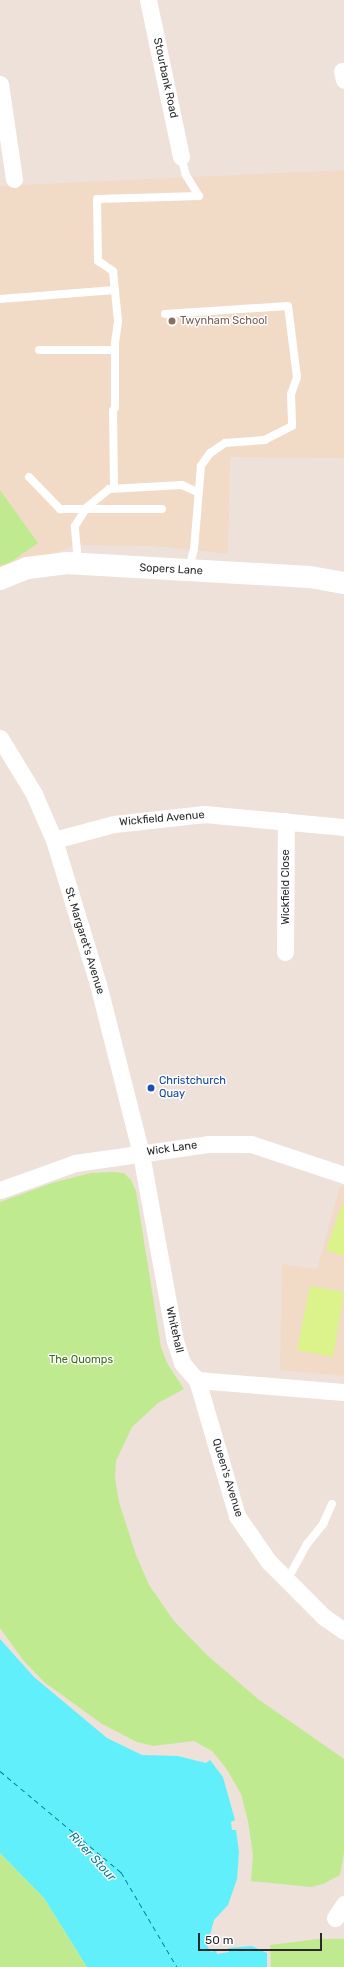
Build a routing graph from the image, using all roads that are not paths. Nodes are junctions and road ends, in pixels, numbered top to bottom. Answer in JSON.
{"nodes":[{"id":1,"x":148,"y":0,"type":"edge"},
{"id":2,"x":0,"y":84,"type":"edge"},
{"id":3,"x":182,"y":157,"type":"joint"},
{"id":4,"x":14,"y":179,"type":"dead end"},
{"id":5,"x":115,"y":290,"type":"junction"},
{"id":6,"x":0,"y":299,"type":"edge"},
{"id":7,"x":165,"y":314,"type":"dead end"},
{"id":8,"x":39,"y":350,"type":"dead end"},
{"id":9,"x":115,"y":350,"type":"junction"},
{"id":10,"x":29,"y":477,"type":"dead end"},
{"id":11,"x":114,"y":488,"type":"junction"},
{"id":12,"x":197,"y":492,"type":"junction"},
{"id":13,"x":87,"y":507,"type":"junction"},
{"id":14,"x":162,"y":510,"type":"dead end"},
{"id":15,"x":78,"y":564,"type":"junction"},
{"id":16,"x":188,"y":571,"type":"junction"},
{"id":17,"x":0,"y":579,"type":"edge"},
{"id":18,"x":344,"y":583,"type":"edge"},
{"id":19,"x":0,"y":738,"type":"edge"},
{"id":20,"x":286,"y":821,"type":"junction"},
{"id":21,"x":344,"y":827,"type":"edge"},
{"id":22,"x":54,"y":840,"type":"junction"},
{"id":23,"x":286,"y":952,"type":"dead end"},
{"id":24,"x":141,"y":1154,"type":"junction"},
{"id":25,"x":344,"y":1175,"type":"edge"},
{"id":26,"x":0,"y":1190,"type":"edge"},
{"id":27,"x":197,"y":1380,"type":"junction"},
{"id":28,"x":344,"y":1392,"type":"edge"},
{"id":29,"x":332,"y":1504,"type":"dead end"},
{"id":30,"x":287,"y":1580,"type":"junction"},
{"id":31,"x":344,"y":1631,"type":"edge"}],
"edges":[{"from":1,"to":3,"type":"street","name":"Stourbank Road"},
{"from":2,"to":4,"type":"street"},
{"from":3,"to":5,"type":"lane"},
{"from":5,"to":6,"type":"lane"},
{"from":5,"to":9,"type":"lane"},
{"from":7,"to":12,"type":"lane"},
{"from":8,"to":9,"type":"lane"},
{"from":9,"to":11,"type":"lane"},
{"from":10,"to":13,"type":"lane"},
{"from":11,"to":12,"type":"lane"},
{"from":11,"to":13,"type":"lane"},
{"from":12,"to":16,"type":"lane"},
{"from":13,"to":14,"type":"lane"},
{"from":13,"to":15,"type":"lane"},
{"from":15,"to":16,"type":"street","name":"Sopers Lane"},
{"from":15,"to":17,"type":"street","name":"Sopers Lane"},
{"from":16,"to":18,"type":"street","name":"Sopers Lane"},
{"from":19,"to":22,"type":"street","name":"St. Margaret's Avenue"},
{"from":20,"to":21,"type":"street","name":"Wickfield Avenue"},
{"from":20,"to":22,"type":"street","name":"Wickfield Avenue"},
{"from":20,"to":23,"type":"street","name":"Wickfield Close"},
{"from":22,"to":24,"type":"street","name":"St. Margaret's Avenue"},
{"from":24,"to":25,"type":"street","name":"Wick Lane"},
{"from":24,"to":26,"type":"street","name":"Wick Lane"},
{"from":24,"to":27,"type":"street","name":"Whitehall"},
{"from":27,"to":28,"type":"street"},
{"from":27,"to":30,"type":"street","name":"Queen's Avenue"},
{"from":29,"to":30,"type":"lane"},
{"from":30,"to":31,"type":"street","name":"Queen's Avenue"}]}
